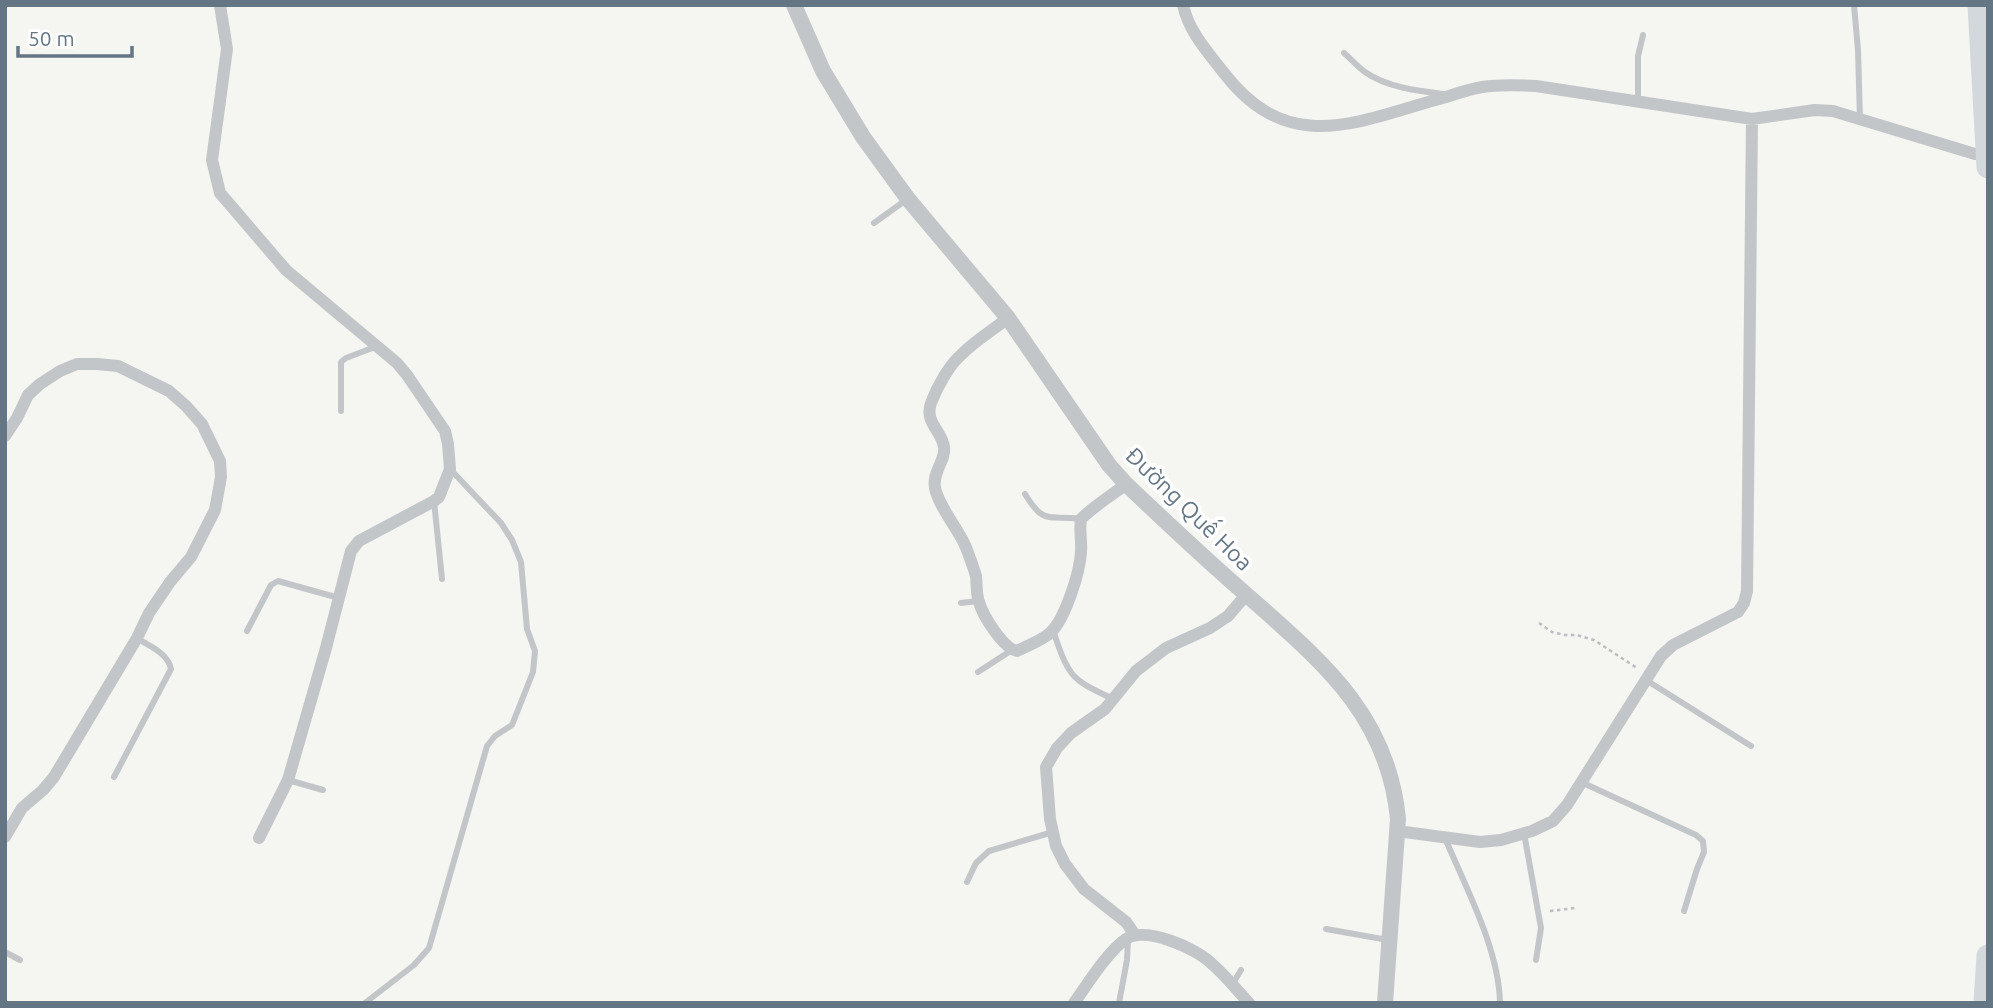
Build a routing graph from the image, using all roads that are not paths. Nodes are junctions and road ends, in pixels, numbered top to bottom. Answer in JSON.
{"nodes":[{"id":1,"x":220,"y":5,"type":"edge"},
{"id":2,"x":794,"y":5,"type":"edge"},
{"id":3,"x":1183,"y":5,"type":"edge"},
{"id":4,"x":1854,"y":5,"type":"edge"},
{"id":5,"x":1979,"y":5,"type":"edge"},
{"id":6,"x":1643,"y":35,"type":"dead end"},
{"id":7,"x":1344,"y":53,"type":"dead end"},
{"id":8,"x":1452,"y":95,"type":"junction"},
{"id":9,"x":1638,"y":102,"type":"junction"},
{"id":10,"x":1752,"y":119,"type":"junction"},
{"id":11,"x":1860,"y":119,"type":"junction"},
{"id":12,"x":1981,"y":160,"type":"edge"},
{"id":13,"x":908,"y":199,"type":"junction"},
{"id":14,"x":874,"y":223,"type":"dead end"},
{"id":15,"x":1008,"y":318,"type":"junction"},
{"id":16,"x":377,"y":346,"type":"junction"},
{"id":17,"x":341,"y":411,"type":"dead end"},
{"id":18,"x":5,"y":436,"type":"edge"},
{"id":19,"x":450,"y":469,"type":"junction"},
{"id":20,"x":1126,"y":484,"type":"junction"},
{"id":21,"x":1025,"y":494,"type":"dead end"},
{"id":22,"x":434,"y":504,"type":"junction"},
{"id":23,"x":1081,"y":519,"type":"junction"},
{"id":24,"x":442,"y":579,"type":"dead end"},
{"id":25,"x":1246,"y":595,"type":"junction"},
{"id":26,"x":339,"y":598,"type":"junction"},
{"id":27,"x":978,"y":601,"type":"junction"},
{"id":28,"x":961,"y":603,"type":"dead end"},
{"id":29,"x":1053,"y":630,"type":"junction"},
{"id":30,"x":247,"y":631,"type":"dead end"},
{"id":31,"x":137,"y":638,"type":"junction"},
{"id":32,"x":1012,"y":650,"type":"junction"},
{"id":33,"x":978,"y":671,"type":"dead end"},
{"id":34,"x":1647,"y":677,"type":"junction"},
{"id":35,"x":1113,"y":699,"type":"junction"},
{"id":36,"x":1751,"y":746,"type":"dead end"},
{"id":37,"x":114,"y":778,"type":"dead end"},
{"id":38,"x":288,"y":780,"type":"junction"},
{"id":39,"x":1581,"y":782,"type":"junction"},
{"id":40,"x":324,"y":790,"type":"dead end"},
{"id":41,"x":1397,"y":831,"type":"junction"},
{"id":42,"x":1053,"y":832,"type":"junction"},
{"id":43,"x":1524,"y":833,"type":"junction"},
{"id":44,"x":5,"y":837,"type":"edge"},
{"id":45,"x":259,"y":838,"type":"dead end"},
{"id":46,"x":1445,"y":838,"type":"junction"},
{"id":47,"x":967,"y":882,"type":"dead end"},
{"id":48,"x":1684,"y":911,"type":"dead end"},
{"id":49,"x":1326,"y":929,"type":"dead end"},
{"id":50,"x":1131,"y":936,"type":"junction"},
{"id":51,"x":1390,"y":940,"type":"junction"},
{"id":52,"x":5,"y":952,"type":"edge"},
{"id":53,"x":1988,"y":956,"type":"edge"},
{"id":54,"x":20,"y":960,"type":"dead end"},
{"id":55,"x":1536,"y":960,"type":"dead end"},
{"id":56,"x":1241,"y":970,"type":"dead end"},
{"id":57,"x":1233,"y":985,"type":"junction"},
{"id":58,"x":365,"y":1003,"type":"edge"},
{"id":59,"x":1074,"y":1003,"type":"edge"},
{"id":60,"x":1119,"y":1003,"type":"edge"},
{"id":61,"x":1249,"y":1003,"type":"edge"},
{"id":62,"x":1385,"y":1003,"type":"edge"},
{"id":63,"x":1500,"y":1003,"type":"edge"},
{"id":64,"x":1985,"y":1003,"type":"edge"}],
"edges":[{"from":1,"to":16,"type":"street"},
{"from":2,"to":13,"type":"street","name":"Đường Quế Hoa"},
{"from":3,"to":8,"type":"street"},
{"from":4,"to":11,"type":"lane"},
{"from":5,"to":12,"type":"highway"},
{"from":6,"to":9,"type":"lane"},
{"from":7,"to":8,"type":"lane"},
{"from":8,"to":9,"type":"street"},
{"from":9,"to":10,"type":"street"},
{"from":10,"to":11,"type":"street"},
{"from":10,"to":34,"type":"street"},
{"from":11,"to":12,"type":"street"},
{"from":13,"to":14,"type":"lane"},
{"from":13,"to":15,"type":"street","name":"Đường Quế Hoa"},
{"from":15,"to":20,"type":"street","name":"Đường Quế Hoa"},
{"from":15,"to":27,"type":"street"},
{"from":16,"to":17,"type":"lane"},
{"from":16,"to":19,"type":"street"},
{"from":18,"to":31,"type":"street"},
{"from":19,"to":22,"type":"street"},
{"from":19,"to":58,"type":"lane"},
{"from":20,"to":23,"type":"street"},
{"from":20,"to":25,"type":"street","name":"Đường Quế Hoa"},
{"from":21,"to":23,"type":"lane"},
{"from":22,"to":24,"type":"lane"},
{"from":22,"to":26,"type":"street"},
{"from":23,"to":29,"type":"street"},
{"from":25,"to":35,"type":"street"},
{"from":25,"to":41,"type":"street","name":"Đường Quế Hoa"},
{"from":26,"to":30,"type":"lane"},
{"from":26,"to":38,"type":"street"},
{"from":27,"to":28,"type":"lane"},
{"from":27,"to":32,"type":"street"},
{"from":29,"to":32,"type":"street"},
{"from":29,"to":35,"type":"lane"},
{"from":31,"to":37,"type":"lane"},
{"from":31,"to":44,"type":"street"},
{"from":32,"to":33,"type":"lane"},
{"from":34,"to":36,"type":"lane"},
{"from":34,"to":39,"type":"street"},
{"from":35,"to":42,"type":"street"},
{"from":38,"to":40,"type":"lane"},
{"from":38,"to":45,"type":"street"},
{"from":39,"to":43,"type":"street"},
{"from":39,"to":48,"type":"lane"},
{"from":41,"to":46,"type":"street"},
{"from":41,"to":51,"type":"street","name":"Đường Quế Hoa"},
{"from":42,"to":47,"type":"lane"},
{"from":42,"to":50,"type":"street"},
{"from":43,"to":46,"type":"street"},
{"from":43,"to":55,"type":"lane"},
{"from":46,"to":63,"type":"lane"},
{"from":49,"to":51,"type":"lane"},
{"from":50,"to":57,"type":"street"},
{"from":50,"to":59,"type":"street"},
{"from":50,"to":60,"type":"lane"},
{"from":51,"to":62,"type":"street","name":"Đường Quế Hoa"},
{"from":52,"to":54,"type":"lane"},
{"from":53,"to":64,"type":"highway"},
{"from":56,"to":57,"type":"lane"},
{"from":57,"to":61,"type":"street"}]}
